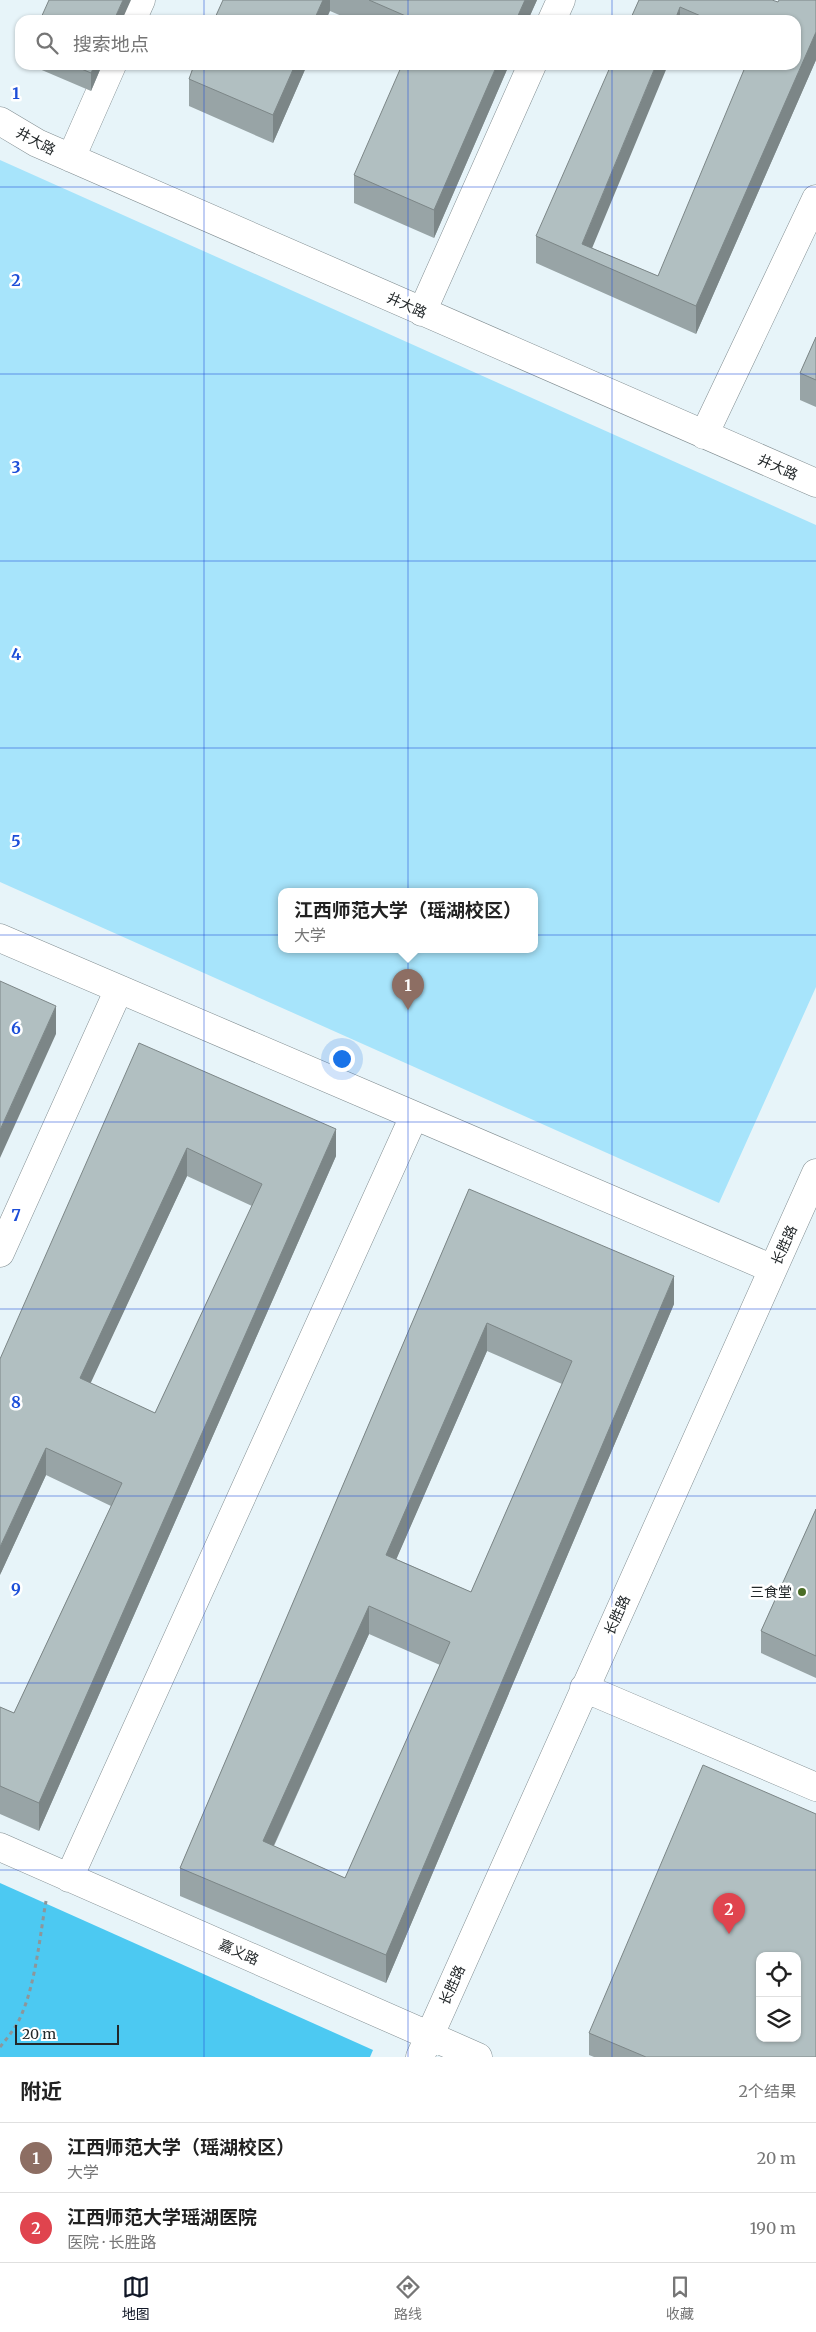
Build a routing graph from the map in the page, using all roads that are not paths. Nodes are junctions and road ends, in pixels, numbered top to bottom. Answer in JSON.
{"nodes":[{"id":1,"x":141,"y":0,"type":"edge"},
{"id":2,"x":561,"y":0,"type":"edge"},
{"id":3,"x":134,"y":15,"type":"edge"},
{"id":4,"x":554,"y":15,"type":"edge"},
{"id":5,"x":110,"y":70,"type":"edge"},
{"id":6,"x":530,"y":70,"type":"edge"},
{"id":7,"x":0,"y":121,"type":"edge"},
{"id":8,"x":71,"y":158,"type":"junction"},
{"id":9,"x":816,"y":199,"type":"edge"},
{"id":10,"x":422,"y":312,"type":"junction"},
{"id":11,"x":704,"y":435,"type":"junction"},
{"id":12,"x":816,"y":483,"type":"edge"},
{"id":13,"x":0,"y":938,"type":"edge"},
{"id":14,"x":119,"y":989,"type":"junction"},
{"id":15,"x":414,"y":1116,"type":"junction"},
{"id":16,"x":816,"y":1173,"type":"edge"},
{"id":17,"x":0,"y":1254,"type":"edge"},
{"id":18,"x":773,"y":1269,"type":"junction"},
{"id":19,"x":584,"y":1688,"type":"junction"},
{"id":20,"x":816,"y":1787,"type":"edge"},
{"id":21,"x":0,"y":1847,"type":"edge"},
{"id":22,"x":69,"y":1878,"type":"junction"},
{"id":23,"x":425,"y":2046,"type":"edge"},
{"id":24,"x":478,"y":2057,"type":"edge"}],
"edges":[{"from":1,"to":3,"type":"street"},
{"from":2,"to":4,"type":"street"},
{"from":5,"to":8,"type":"street"},
{"from":6,"to":10,"type":"street"},
{"from":7,"to":8,"type":"street","name":"井大路"},
{"from":8,"to":10,"type":"street","name":"井大路"},
{"from":9,"to":11,"type":"street"},
{"from":10,"to":11,"type":"street","name":"井大路"},
{"from":11,"to":12,"type":"street","name":"井大路"},
{"from":13,"to":14,"type":"street"},
{"from":14,"to":15,"type":"street"},
{"from":14,"to":17,"type":"street"},
{"from":15,"to":18,"type":"street"},
{"from":15,"to":22,"type":"street"},
{"from":16,"to":18,"type":"street","name":"长胜路"},
{"from":18,"to":19,"type":"street","name":"长胜路"},
{"from":19,"to":20,"type":"street"},
{"from":19,"to":23,"type":"street","name":"长胜路"},
{"from":21,"to":22,"type":"street","name":"嘉义路"},
{"from":22,"to":23,"type":"street","name":"嘉义路"},
{"from":23,"to":24,"type":"street","name":"嘉义路"}]}
